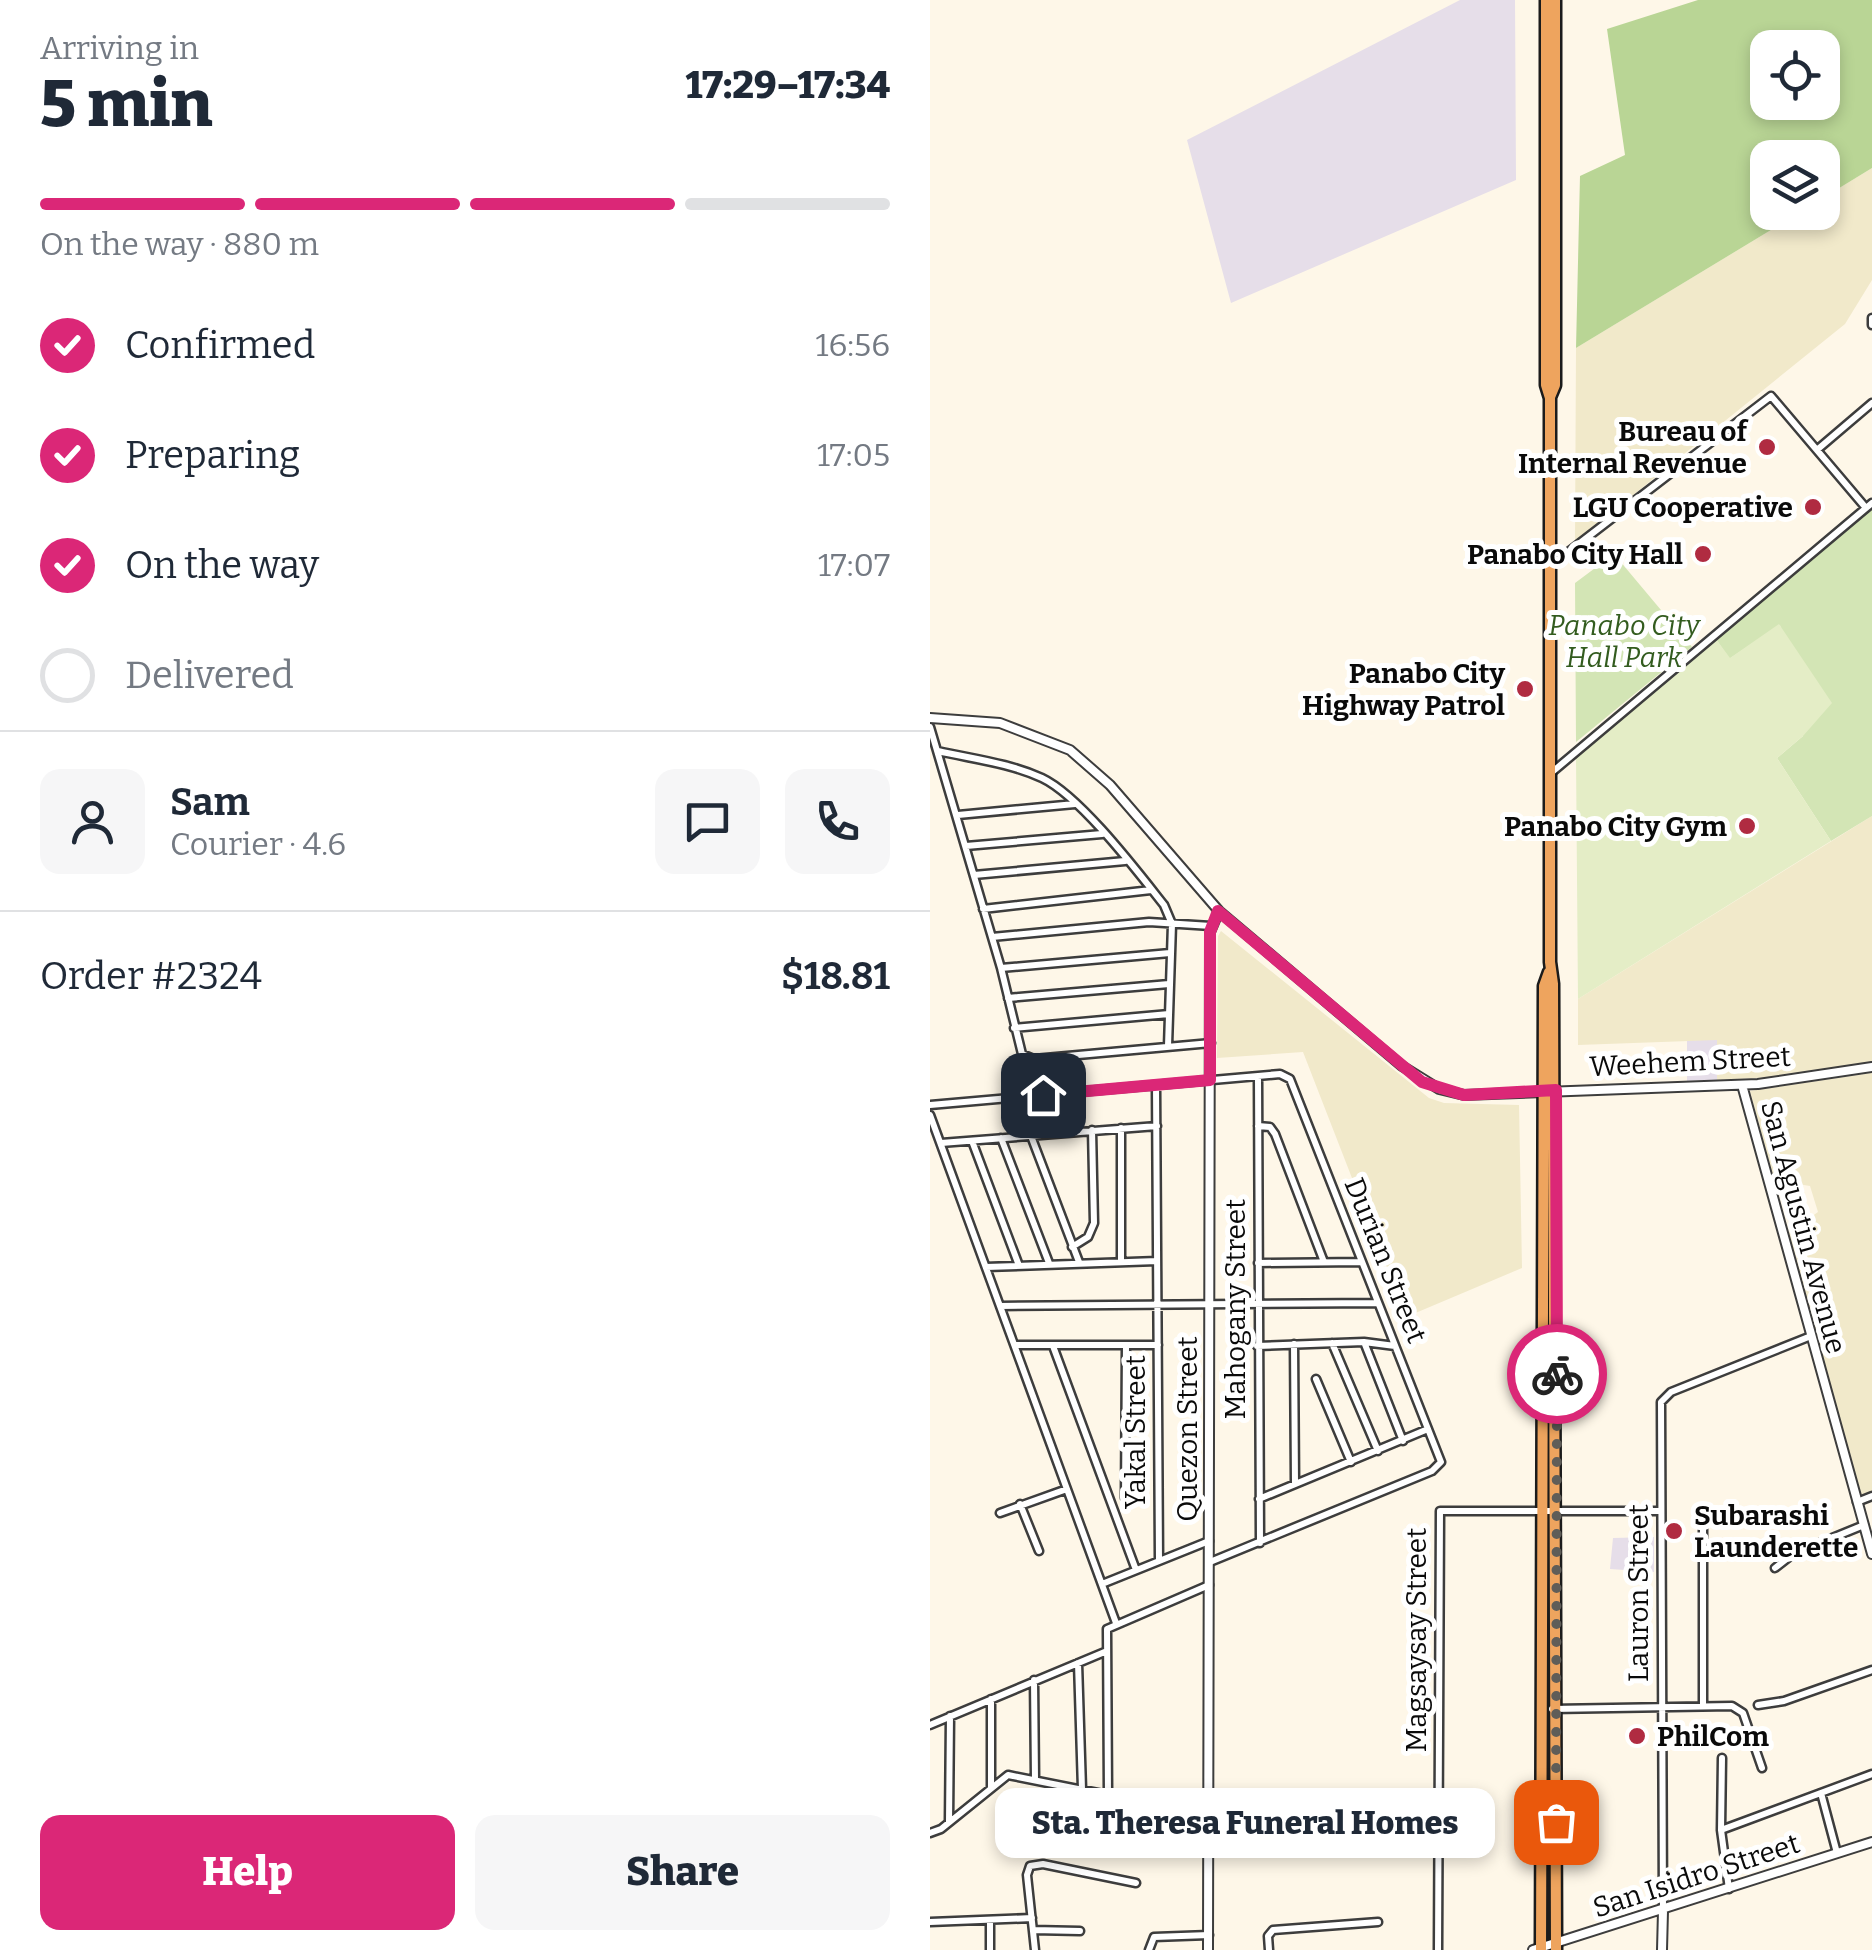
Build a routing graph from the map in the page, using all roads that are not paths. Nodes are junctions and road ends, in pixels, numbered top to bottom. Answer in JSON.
{"nodes":[{"id":1,"x":1546,"y":0,"type":"edge"},
{"id":2,"x":1555,"y":0,"type":"edge"},
{"id":3,"x":1552,"y":164,"type":"junction"},
{"id":4,"x":1872,"y":403,"type":"edge"},
{"id":5,"x":1818,"y":449,"type":"junction"},
{"id":6,"x":1869,"y":505,"type":"edge"},
{"id":7,"x":1550,"y":566,"type":"junction"},
{"id":8,"x":930,"y":718,"type":"edge"},
{"id":9,"x":930,"y":727,"type":"edge"},
{"id":10,"x":938,"y":750,"type":"junction"},
{"id":11,"x":1550,"y":773,"type":"junction"},
{"id":12,"x":1076,"y":804,"type":"junction"},
{"id":13,"x":957,"y":814,"type":"junction"},
{"id":14,"x":1102,"y":834,"type":"junction"},
{"id":15,"x":966,"y":846,"type":"junction"},
{"id":16,"x":1126,"y":860,"type":"junction"},
{"id":17,"x":974,"y":875,"type":"junction"},
{"id":18,"x":1151,"y":890,"type":"junction"},
{"id":19,"x":983,"y":908,"type":"junction"},
{"id":20,"x":1218,"y":911,"type":"junction"},
{"id":21,"x":1172,"y":924,"type":"junction"},
{"id":22,"x":1211,"y":926,"type":"junction"},
{"id":23,"x":992,"y":937,"type":"junction"},
{"id":24,"x":1170,"y":953,"type":"junction"},
{"id":25,"x":1001,"y":968,"type":"junction"},
{"id":26,"x":1169,"y":984,"type":"junction"},
{"id":27,"x":1008,"y":998,"type":"junction"},
{"id":28,"x":1169,"y":1014,"type":"junction"},
{"id":29,"x":1014,"y":1028,"type":"junction"},
{"id":30,"x":1210,"y":1043,"type":"junction"},
{"id":31,"x":1168,"y":1046,"type":"junction"},
{"id":32,"x":1872,"y":1067,"type":"edge"},
{"id":33,"x":1258,"y":1076,"type":"junction"},
{"id":34,"x":1210,"y":1080,"type":"junction"},
{"id":35,"x":1156,"y":1085,"type":"junction"},
{"id":36,"x":1742,"y":1085,"type":"junction"},
{"id":37,"x":1550,"y":1090,"type":"junction"},
{"id":38,"x":930,"y":1105,"type":"edge"},
{"id":39,"x":930,"y":1115,"type":"edge"},
{"id":40,"x":1157,"y":1126,"type":"junction"},
{"id":41,"x":1258,"y":1126,"type":"junction"},
{"id":42,"x":1121,"y":1128,"type":"junction"},
{"id":43,"x":1092,"y":1130,"type":"junction"},
{"id":44,"x":1031,"y":1136,"type":"junction"},
{"id":45,"x":1001,"y":1138,"type":"junction"},
{"id":46,"x":972,"y":1141,"type":"junction"},
{"id":47,"x":941,"y":1143,"type":"junction"},
{"id":48,"x":1072,"y":1247,"type":"junction"},
{"id":49,"x":1157,"y":1261,"type":"junction"},
{"id":50,"x":1079,"y":1262,"type":"junction"},
{"id":51,"x":1122,"y":1262,"type":"junction"},
{"id":52,"x":1258,"y":1262,"type":"junction"},
{"id":53,"x":1324,"y":1262,"type":"junction"},
{"id":54,"x":1362,"y":1262,"type":"junction"},
{"id":55,"x":1049,"y":1263,"type":"junction"},
{"id":56,"x":1018,"y":1264,"type":"junction"},
{"id":57,"x":986,"y":1266,"type":"junction"},
{"id":58,"x":1210,"y":1302,"type":"junction"},
{"id":59,"x":1378,"y":1303,"type":"junction"},
{"id":60,"x":1157,"y":1304,"type":"junction"},
{"id":61,"x":1257,"y":1304,"type":"junction"},
{"id":62,"x":1000,"y":1306,"type":"junction"},
{"id":63,"x":1810,"y":1336,"type":"junction"},
{"id":64,"x":1364,"y":1342,"type":"junction"},
{"id":65,"x":1332,"y":1343,"type":"junction"},
{"id":66,"x":1294,"y":1344,"type":"junction"},
{"id":67,"x":1014,"y":1345,"type":"junction"},
{"id":68,"x":1126,"y":1345,"type":"junction"},
{"id":69,"x":1158,"y":1345,"type":"junction"},
{"id":70,"x":1053,"y":1346,"type":"junction"},
{"id":71,"x":1257,"y":1346,"type":"junction"},
{"id":72,"x":1395,"y":1346,"type":"junction"},
{"id":73,"x":1316,"y":1379,"type":"dead end"},
{"id":74,"x":1429,"y":1428,"type":"junction"},
{"id":75,"x":1542,"y":1432,"type":"junction"},
{"id":76,"x":1557,"y":1432,"type":"junction"},
{"id":77,"x":1403,"y":1441,"type":"junction"},
{"id":78,"x":1378,"y":1451,"type":"junction"},
{"id":79,"x":1351,"y":1462,"type":"junction"},
{"id":80,"x":1295,"y":1484,"type":"junction"},
{"id":81,"x":1067,"y":1489,"type":"junction"},
{"id":82,"x":1872,"y":1496,"type":"edge"},
{"id":83,"x":1125,"y":1498,"type":"dead end"},
{"id":84,"x":1259,"y":1499,"type":"junction"},
{"id":85,"x":1858,"y":1502,"type":"junction"},
{"id":86,"x":1020,"y":1504,"type":"junction"},
{"id":87,"x":1660,"y":1511,"type":"junction"},
{"id":88,"x":1542,"y":1512,"type":"junction"},
{"id":89,"x":1557,"y":1512,"type":"junction"},
{"id":90,"x":1000,"y":1513,"type":"dead end"},
{"id":91,"x":1702,"y":1518,"type":"dead end"},
{"id":92,"x":1864,"y":1524,"type":"junction"},
{"id":93,"x":1209,"y":1541,"type":"junction"},
{"id":94,"x":1260,"y":1543,"type":"junction"},
{"id":95,"x":1542,"y":1543,"type":"junction"},
{"id":96,"x":1556,"y":1544,"type":"junction"},
{"id":97,"x":1039,"y":1550,"type":"dead end"},
{"id":98,"x":1872,"y":1554,"type":"edge"},
{"id":99,"x":1159,"y":1561,"type":"junction"},
{"id":100,"x":1210,"y":1562,"type":"junction"},
{"id":101,"x":1775,"y":1568,"type":"dead end"},
{"id":102,"x":1136,"y":1570,"type":"junction"},
{"id":103,"x":1102,"y":1584,"type":"junction"},
{"id":104,"x":1210,"y":1584,"type":"junction"},
{"id":105,"x":1116,"y":1623,"type":"junction"},
{"id":106,"x":1107,"y":1651,"type":"junction"},
{"id":107,"x":1078,"y":1664,"type":"junction"},
{"id":108,"x":1872,"y":1670,"type":"edge"},
{"id":109,"x":1034,"y":1680,"type":"junction"},
{"id":110,"x":992,"y":1698,"type":"junction"},
{"id":111,"x":1758,"y":1705,"type":"dead end"},
{"id":112,"x":1704,"y":1706,"type":"junction"},
{"id":113,"x":1661,"y":1707,"type":"junction"},
{"id":114,"x":1541,"y":1709,"type":"junction"},
{"id":115,"x":1557,"y":1709,"type":"junction"},
{"id":116,"x":950,"y":1716,"type":"junction"},
{"id":117,"x":930,"y":1725,"type":"edge"},
{"id":118,"x":1722,"y":1758,"type":"dead end"},
{"id":119,"x":1762,"y":1768,"type":"dead end"},
{"id":120,"x":1872,"y":1774,"type":"edge"},
{"id":121,"x":1035,"y":1779,"type":"junction"},
{"id":122,"x":991,"y":1788,"type":"junction"},
{"id":123,"x":1082,"y":1789,"type":"junction"},
{"id":124,"x":1821,"y":1793,"type":"junction"},
{"id":125,"x":1108,"y":1795,"type":"junction"},
{"id":126,"x":1123,"y":1798,"type":"dead end"},
{"id":127,"x":949,"y":1822,"type":"junction"},
{"id":128,"x":1721,"y":1830,"type":"junction"},
{"id":129,"x":930,"y":1832,"type":"edge"},
{"id":130,"x":1872,"y":1842,"type":"edge"},
{"id":131,"x":1837,"y":1853,"type":"junction"},
{"id":132,"x":1541,"y":1854,"type":"junction"},
{"id":133,"x":1556,"y":1854,"type":"junction"},
{"id":134,"x":1136,"y":1882,"type":"dead end"},
{"id":135,"x":1729,"y":1889,"type":"junction"},
{"id":136,"x":1663,"y":1910,"type":"junction"},
{"id":137,"x":1032,"y":1918,"type":"junction"},
{"id":138,"x":990,"y":1920,"type":"junction"},
{"id":139,"x":930,"y":1922,"type":"edge"},
{"id":140,"x":1378,"y":1922,"type":"dead end"},
{"id":141,"x":1034,"y":1930,"type":"junction"},
{"id":142,"x":1080,"y":1931,"type":"dead end"},
{"id":143,"x":1208,"y":1936,"type":"junction"},
{"id":144,"x":1556,"y":1946,"type":"edge"},
{"id":145,"x":1538,"y":1949,"type":"edge"},
{"id":146,"x":990,"y":1950,"type":"edge"},
{"id":147,"x":1034,"y":1950,"type":"edge"},
{"id":148,"x":1149,"y":1950,"type":"edge"},
{"id":149,"x":1208,"y":1950,"type":"edge"},
{"id":150,"x":1268,"y":1950,"type":"edge"},
{"id":151,"x":1438,"y":1950,"type":"edge"},
{"id":152,"x":1662,"y":1950,"type":"edge"}],
"edges":[{"from":1,"to":3,"type":"highway"},
{"from":2,"to":3,"type":"highway"},
{"from":3,"to":7,"type":"highway"},
{"from":4,"to":5,"type":"street"},
{"from":5,"to":6,"type":"street"},
{"from":5,"to":7,"type":"street"},
{"from":6,"to":11,"type":"street"},
{"from":7,"to":11,"type":"highway"},
{"from":8,"to":20,"type":"street","name":"Weehem Street"},
{"from":9,"to":10,"type":"street"},
{"from":10,"to":12,"type":"street"},
{"from":10,"to":13,"type":"street"},
{"from":11,"to":37,"type":"highway"},
{"from":12,"to":13,"type":"street"},
{"from":12,"to":14,"type":"street"},
{"from":13,"to":15,"type":"street"},
{"from":14,"to":15,"type":"street"},
{"from":14,"to":16,"type":"street"},
{"from":15,"to":17,"type":"street"},
{"from":16,"to":17,"type":"street"},
{"from":16,"to":18,"type":"street"},
{"from":17,"to":19,"type":"street"},
{"from":18,"to":19,"type":"street"},
{"from":18,"to":21,"type":"street"},
{"from":19,"to":23,"type":"street"},
{"from":20,"to":22,"type":"street","name":"Quezon Street"},
{"from":20,"to":37,"type":"street","name":"Weehem Street"},
{"from":21,"to":22,"type":"street"},
{"from":21,"to":23,"type":"street"},
{"from":21,"to":24,"type":"street"},
{"from":22,"to":30,"type":"street","name":"Quezon Street"},
{"from":23,"to":25,"type":"street"},
{"from":24,"to":25,"type":"street"},
{"from":24,"to":26,"type":"street"},
{"from":25,"to":27,"type":"street"},
{"from":26,"to":27,"type":"street"},
{"from":26,"to":28,"type":"street"},
{"from":27,"to":29,"type":"street"},
{"from":28,"to":29,"type":"street"},
{"from":28,"to":31,"type":"street"},
{"from":29,"to":31,"type":"street"},
{"from":30,"to":31,"type":"street"},
{"from":30,"to":34,"type":"street","name":"Quezon Street"},
{"from":32,"to":36,"type":"street","name":"Weehem Street"},
{"from":33,"to":34,"type":"street"},
{"from":33,"to":41,"type":"street","name":"Mahogany Street"},
{"from":33,"to":54,"type":"street","name":"Durian Street"},
{"from":34,"to":35,"type":"street"},
{"from":34,"to":58,"type":"street","name":"Quezon Street"},
{"from":35,"to":38,"type":"street"},
{"from":35,"to":40,"type":"street","name":"Yakal Street"},
{"from":36,"to":37,"type":"street","name":"Weehem Street"},
{"from":36,"to":63,"type":"street","name":"San Agustin Avenue"},
{"from":37,"to":75,"type":"highway"},
{"from":37,"to":76,"type":"highway"},
{"from":39,"to":47,"type":"street"},
{"from":40,"to":42,"type":"street"},
{"from":40,"to":49,"type":"street","name":"Yakal Street"},
{"from":41,"to":52,"type":"street","name":"Mahogany Street"},
{"from":41,"to":53,"type":"street"},
{"from":42,"to":43,"type":"street"},
{"from":42,"to":51,"type":"street"},
{"from":43,"to":44,"type":"street"},
{"from":43,"to":48,"type":"street"},
{"from":44,"to":45,"type":"street"},
{"from":44,"to":48,"type":"street"},
{"from":45,"to":46,"type":"street"},
{"from":45,"to":55,"type":"street"},
{"from":46,"to":47,"type":"street"},
{"from":46,"to":56,"type":"street"},
{"from":47,"to":57,"type":"street"},
{"from":48,"to":50,"type":"street"},
{"from":49,"to":51,"type":"street"},
{"from":49,"to":60,"type":"street","name":"Yakal Street"},
{"from":50,"to":51,"type":"street"},
{"from":50,"to":55,"type":"street"},
{"from":52,"to":53,"type":"street"},
{"from":52,"to":61,"type":"street","name":"Mahogany Street"},
{"from":53,"to":54,"type":"street"},
{"from":54,"to":59,"type":"street","name":"Durian Street"},
{"from":55,"to":56,"type":"street"},
{"from":56,"to":57,"type":"street"},
{"from":57,"to":62,"type":"street"},
{"from":58,"to":60,"type":"street"},
{"from":58,"to":61,"type":"street"},
{"from":58,"to":93,"type":"street","name":"Quezon Street"},
{"from":59,"to":61,"type":"street"},
{"from":59,"to":72,"type":"street","name":"Durian Street"},
{"from":60,"to":62,"type":"street"},
{"from":60,"to":69,"type":"street","name":"Yakal Street"},
{"from":61,"to":71,"type":"street","name":"Mahogany Street"},
{"from":62,"to":67,"type":"street"},
{"from":63,"to":85,"type":"street","name":"San Agustin Avenue"},
{"from":63,"to":87,"type":"street","name":"Lauron Street"},
{"from":64,"to":65,"type":"street"},
{"from":64,"to":72,"type":"street"},
{"from":64,"to":77,"type":"street"},
{"from":65,"to":66,"type":"street"},
{"from":65,"to":78,"type":"street"},
{"from":66,"to":71,"type":"street"},
{"from":66,"to":80,"type":"street"},
{"from":67,"to":70,"type":"street"},
{"from":67,"to":81,"type":"street"},
{"from":68,"to":69,"type":"street"},
{"from":68,"to":70,"type":"street"},
{"from":68,"to":83,"type":"street"},
{"from":69,"to":99,"type":"street","name":"Yakal Street"},
{"from":70,"to":102,"type":"street"},
{"from":71,"to":84,"type":"street","name":"Mahogany Street"},
{"from":72,"to":74,"type":"street","name":"Durian Street"},
{"from":73,"to":79,"type":"street"},
{"from":74,"to":77,"type":"street"},
{"from":74,"to":94,"type":"street","name":"Durian Street"},
{"from":75,"to":76,"type":"highway"},
{"from":75,"to":88,"type":"highway"},
{"from":76,"to":89,"type":"highway"},
{"from":77,"to":78,"type":"street"},
{"from":78,"to":79,"type":"street"},
{"from":79,"to":80,"type":"street"},
{"from":80,"to":84,"type":"street"},
{"from":81,"to":86,"type":"street"},
{"from":81,"to":103,"type":"street"},
{"from":82,"to":85,"type":"street"},
{"from":84,"to":94,"type":"street","name":"Mahogany Street"},
{"from":85,"to":92,"type":"street","name":"San Agustin Avenue"},
{"from":86,"to":90,"type":"street"},
{"from":86,"to":97,"type":"street"},
{"from":87,"to":89,"type":"street"},
{"from":87,"to":113,"type":"street","name":"Lauron Street"},
{"from":88,"to":89,"type":"street"},
{"from":88,"to":95,"type":"highway"},
{"from":88,"to":151,"type":"street","name":"Magsaysay Street"},
{"from":89,"to":96,"type":"highway"},
{"from":91,"to":112,"type":"street"},
{"from":92,"to":98,"type":"street","name":"San Agustin Avenue"},
{"from":92,"to":101,"type":"street"},
{"from":93,"to":99,"type":"street"},
{"from":93,"to":100,"type":"street","name":"Quezon Street"},
{"from":94,"to":100,"type":"street"},
{"from":95,"to":96,"type":"highway"},
{"from":95,"to":114,"type":"highway"},
{"from":96,"to":115,"type":"highway"},
{"from":99,"to":102,"type":"street"},
{"from":100,"to":104,"type":"street","name":"Quezon Street"},
{"from":102,"to":103,"type":"street"},
{"from":103,"to":105,"type":"street"},
{"from":104,"to":105,"type":"street"},
{"from":104,"to":143,"type":"street","name":"Quezon Street"},
{"from":105,"to":106,"type":"street"},
{"from":106,"to":107,"type":"street"},
{"from":106,"to":125,"type":"street"},
{"from":107,"to":109,"type":"street"},
{"from":107,"to":123,"type":"street"},
{"from":108,"to":111,"type":"street"},
{"from":109,"to":110,"type":"street"},
{"from":109,"to":121,"type":"street"},
{"from":110,"to":116,"type":"street"},
{"from":110,"to":122,"type":"street"},
{"from":112,"to":113,"type":"street"},
{"from":112,"to":119,"type":"street"},
{"from":113,"to":115,"type":"street"},
{"from":113,"to":136,"type":"street","name":"Lauron Street"},
{"from":114,"to":115,"type":"street"},
{"from":114,"to":132,"type":"highway"},
{"from":115,"to":133,"type":"highway"},
{"from":116,"to":117,"type":"street"},
{"from":116,"to":127,"type":"street"},
{"from":118,"to":128,"type":"street"},
{"from":120,"to":124,"type":"street"},
{"from":121,"to":122,"type":"street"},
{"from":121,"to":123,"type":"street"},
{"from":122,"to":127,"type":"street"},
{"from":123,"to":125,"type":"street"},
{"from":124,"to":128,"type":"street"},
{"from":124,"to":131,"type":"street"},
{"from":125,"to":126,"type":"street"},
{"from":127,"to":129,"type":"street"},
{"from":128,"to":135,"type":"street"},
{"from":130,"to":131,"type":"street","name":"San Isidro Street"},
{"from":131,"to":135,"type":"street","name":"San Isidro Street"},
{"from":132,"to":133,"type":"highway"},
{"from":132,"to":145,"type":"highway"},
{"from":133,"to":144,"type":"highway"},
{"from":134,"to":137,"type":"street"},
{"from":135,"to":136,"type":"street","name":"San Isidro Street"},
{"from":136,"to":144,"type":"street","name":"San Isidro Street"},
{"from":136,"to":152,"type":"street","name":"Lauron Street"},
{"from":137,"to":138,"type":"street"},
{"from":137,"to":141,"type":"street"},
{"from":138,"to":139,"type":"street"},
{"from":138,"to":146,"type":"street"},
{"from":140,"to":150,"type":"street"},
{"from":141,"to":142,"type":"street"},
{"from":141,"to":147,"type":"street"},
{"from":143,"to":148,"type":"street"},
{"from":143,"to":149,"type":"street","name":"Quezon Street"},
{"from":144,"to":145,"type":"street","name":"San Isidro Street"}]}
